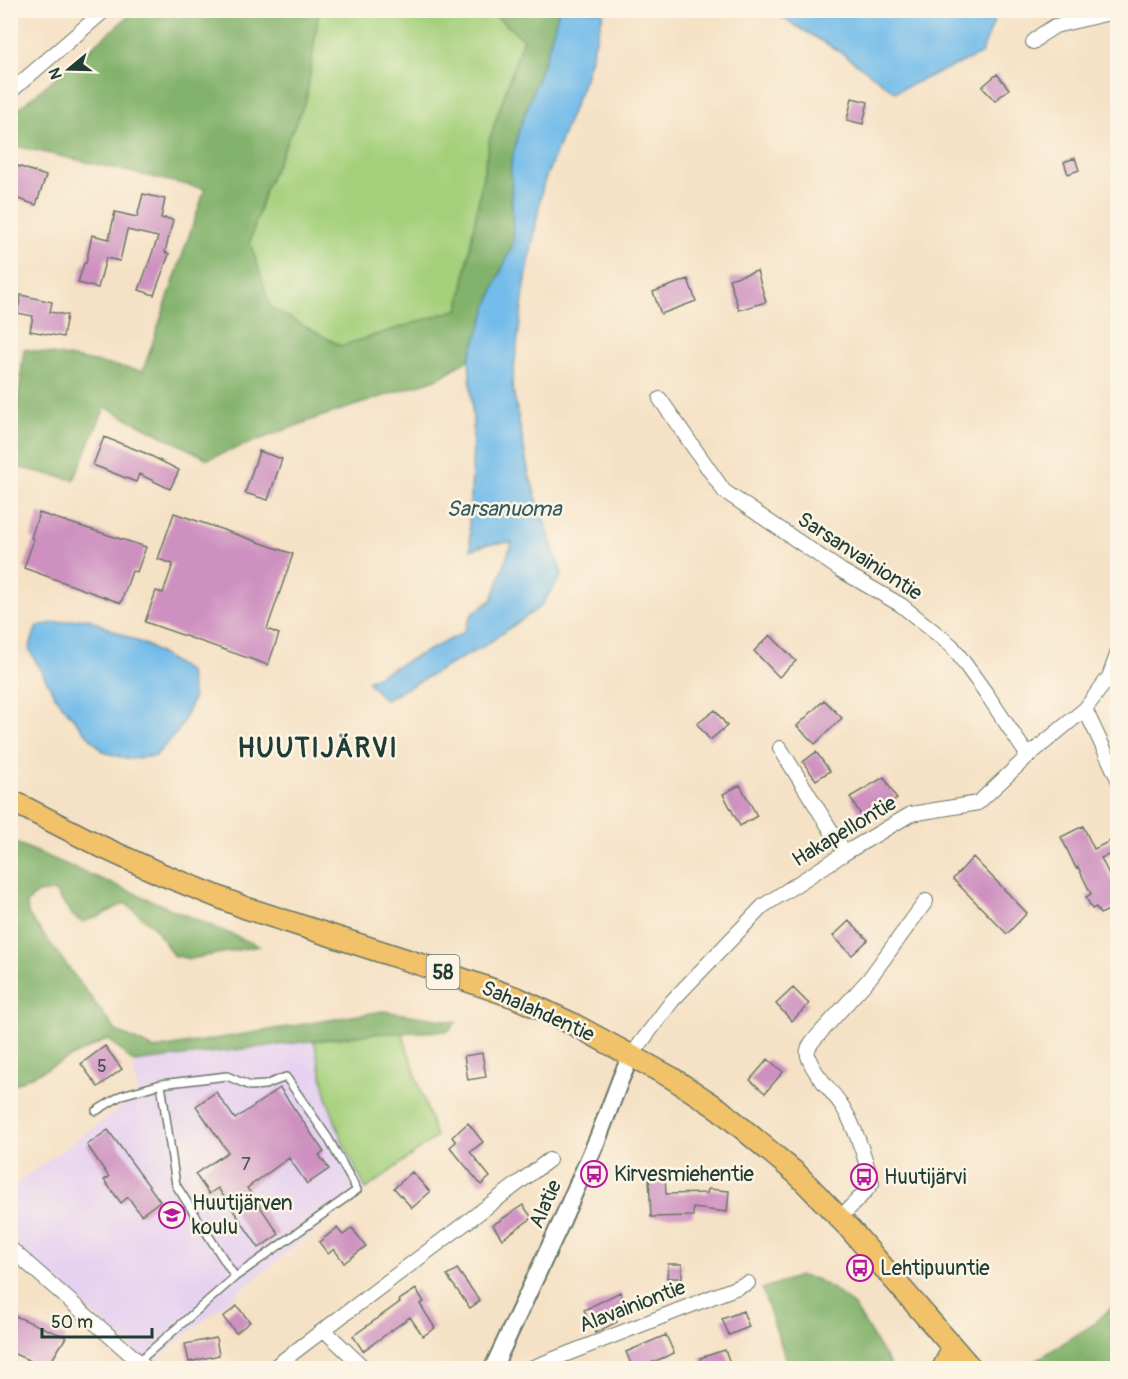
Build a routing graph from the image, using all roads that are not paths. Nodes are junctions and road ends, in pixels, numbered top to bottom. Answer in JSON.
{"nodes":[{"id":1,"x":105,"y":10,"type":"edge"},
{"id":2,"x":1118,"y":11,"type":"edge"},
{"id":3,"x":1033,"y":42,"type":"dead end"},
{"id":4,"x":10,"y":92,"type":"edge"},
{"id":5,"x":660,"y":399,"type":"dead end"},
{"id":6,"x":1118,"y":652,"type":"edge"},
{"id":7,"x":1085,"y":709,"type":"junction"},
{"id":8,"x":780,"y":748,"type":"dead end"},
{"id":9,"x":1028,"y":756,"type":"junction"},
{"id":10,"x":1118,"y":779,"type":"edge"},
{"id":11,"x":10,"y":800,"type":"edge"},
{"id":12,"x":845,"y":853,"type":"junction"},
{"id":13,"x":926,"y":901,"type":"dead end"},
{"id":14,"x":631,"y":1056,"type":"junction"},
{"id":15,"x":161,"y":1084,"type":"junction"},
{"id":16,"x":96,"y":1110,"type":"dead end"},
{"id":17,"x":549,"y":1160,"type":"dead end"},
{"id":18,"x":840,"y":1218,"type":"junction"},
{"id":19,"x":10,"y":1248,"type":"edge"},
{"id":20,"x":235,"y":1277,"type":"junction"},
{"id":21,"x":748,"y":1283,"type":"dead end"},
{"id":22,"x":324,"y":1330,"type":"junction"},
{"id":23,"x":953,"y":1348,"type":"junction"},
{"id":24,"x":142,"y":1365,"type":"edge"},
{"id":25,"x":273,"y":1368,"type":"edge"},
{"id":26,"x":364,"y":1368,"type":"edge"},
{"id":27,"x":493,"y":1368,"type":"edge"},
{"id":28,"x":531,"y":1368,"type":"edge"},
{"id":29,"x":943,"y":1368,"type":"edge"},
{"id":30,"x":971,"y":1368,"type":"edge"}],
"edges":[{"from":1,"to":4,"type":"street"},
{"from":2,"to":3,"type":"street"},
{"from":5,"to":9,"type":"street","name":"Sarsanvainiontie"},
{"from":6,"to":7,"type":"street","name":"Hakapellontie"},
{"from":7,"to":9,"type":"street","name":"Hakapellontie"},
{"from":7,"to":10,"type":"street"},
{"from":8,"to":12,"type":"street"},
{"from":9,"to":12,"type":"street","name":"Hakapellontie"},
{"from":11,"to":14,"type":"main road","name":"Sahalahdentie","number":"58"},
{"from":12,"to":14,"type":"street","name":"Hakapellontie"},
{"from":13,"to":18,"type":"street"},
{"from":14,"to":18,"type":"main road","name":"Sahalahdentie","number":"58"},
{"from":14,"to":27,"type":"street","name":"Alatie"},
{"from":15,"to":16,"type":"lane"},
{"from":15,"to":20,"type":"lane"},
{"from":15,"to":20,"type":"lane"},
{"from":17,"to":22,"type":"street"},
{"from":18,"to":23,"type":"main road","name":"Sahalahdentie","number":"58"},
{"from":19,"to":24,"type":"street"},
{"from":20,"to":24,"type":"lane"},
{"from":21,"to":28,"type":"street","name":"Alavainiontie"},
{"from":22,"to":25,"type":"street"},
{"from":22,"to":26,"type":"street"},
{"from":23,"to":29,"type":"main road"},
{"from":23,"to":30,"type":"main road","name":"Sahalahdentie","number":"58"}]}
